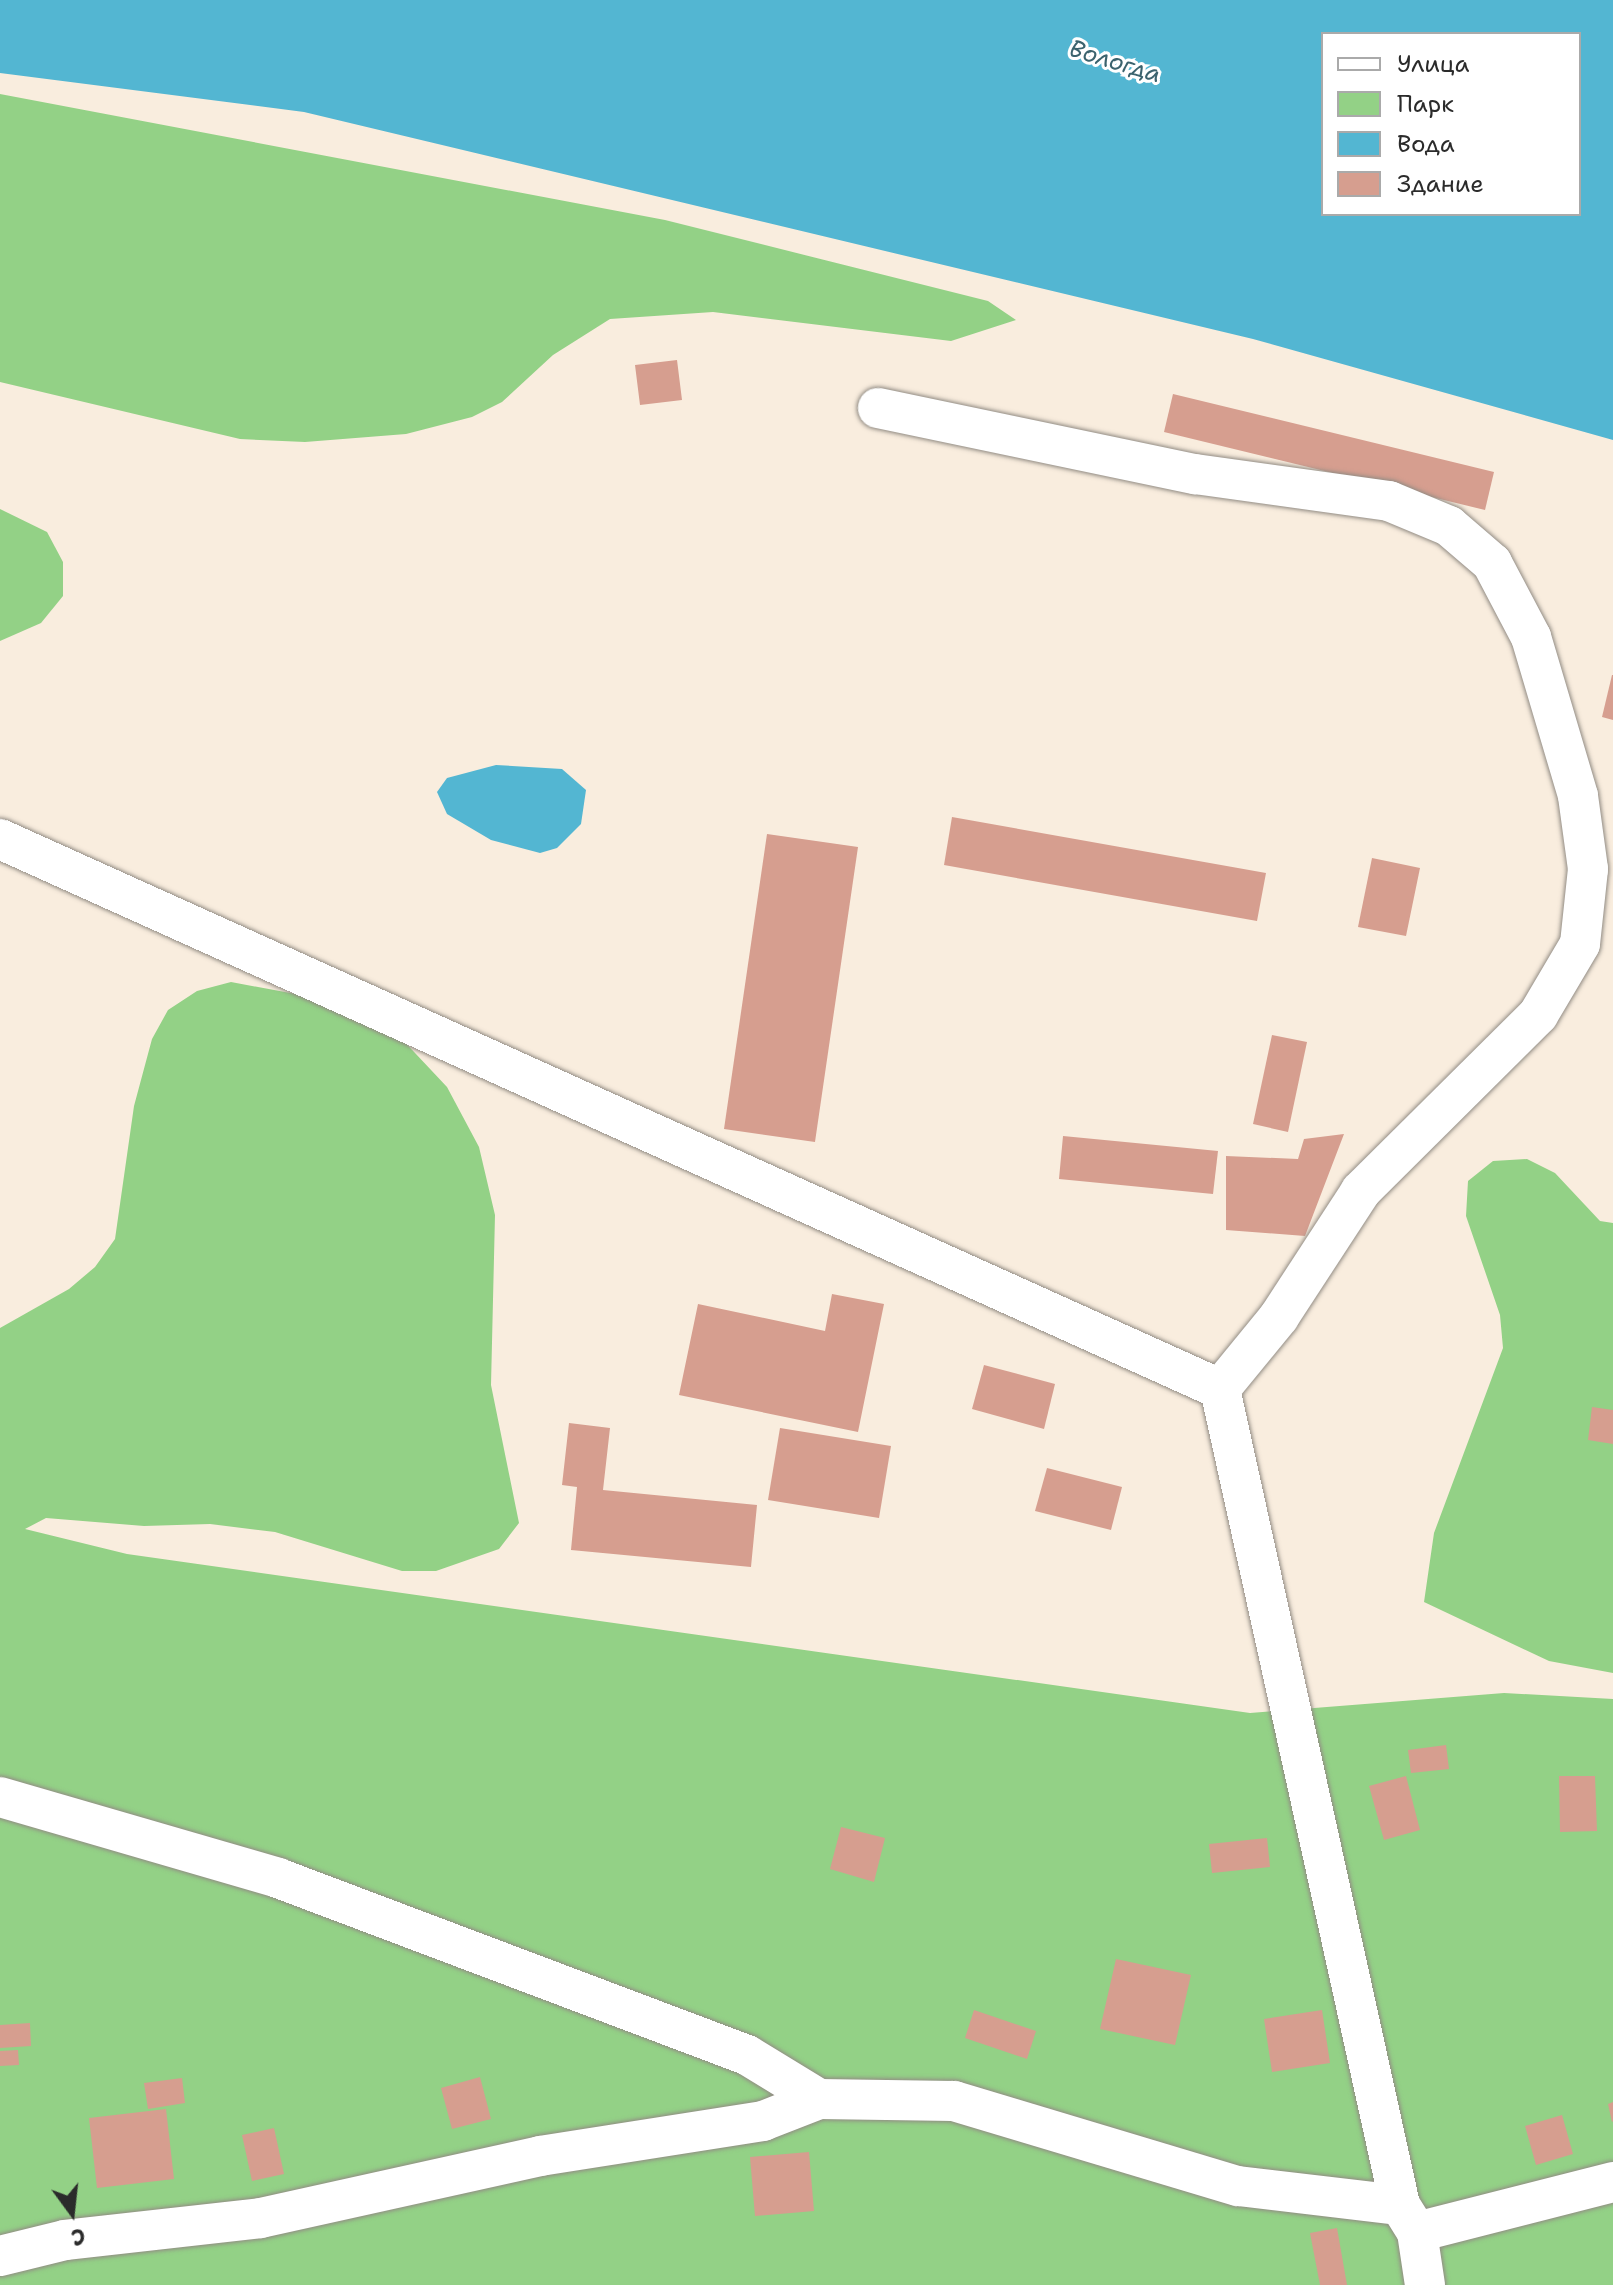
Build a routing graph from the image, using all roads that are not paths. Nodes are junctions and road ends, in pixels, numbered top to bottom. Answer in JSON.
{"nodes":[{"id":1,"x":878,"y":408,"type":"dead end"},
{"id":2,"x":0,"y":839,"type":"edge"},
{"id":3,"x":1220,"y":1389,"type":"junction"},
{"id":4,"x":0,"y":1797,"type":"edge"},
{"id":5,"x":819,"y":2099,"type":"junction"},
{"id":6,"x":1613,"y":2182,"type":"edge"},
{"id":7,"x":1409,"y":2219,"type":"junction"},
{"id":8,"x":0,"y":2256,"type":"edge"},
{"id":9,"x":1425,"y":2285,"type":"edge"}],
"edges":[{"from":1,"to":3,"type":"street"},
{"from":2,"to":3,"type":"street"},
{"from":3,"to":7,"type":"street"},
{"from":4,"to":5,"type":"street"},
{"from":5,"to":7,"type":"street"},
{"from":5,"to":8,"type":"street"},
{"from":6,"to":7,"type":"street"},
{"from":7,"to":9,"type":"street"}]}
